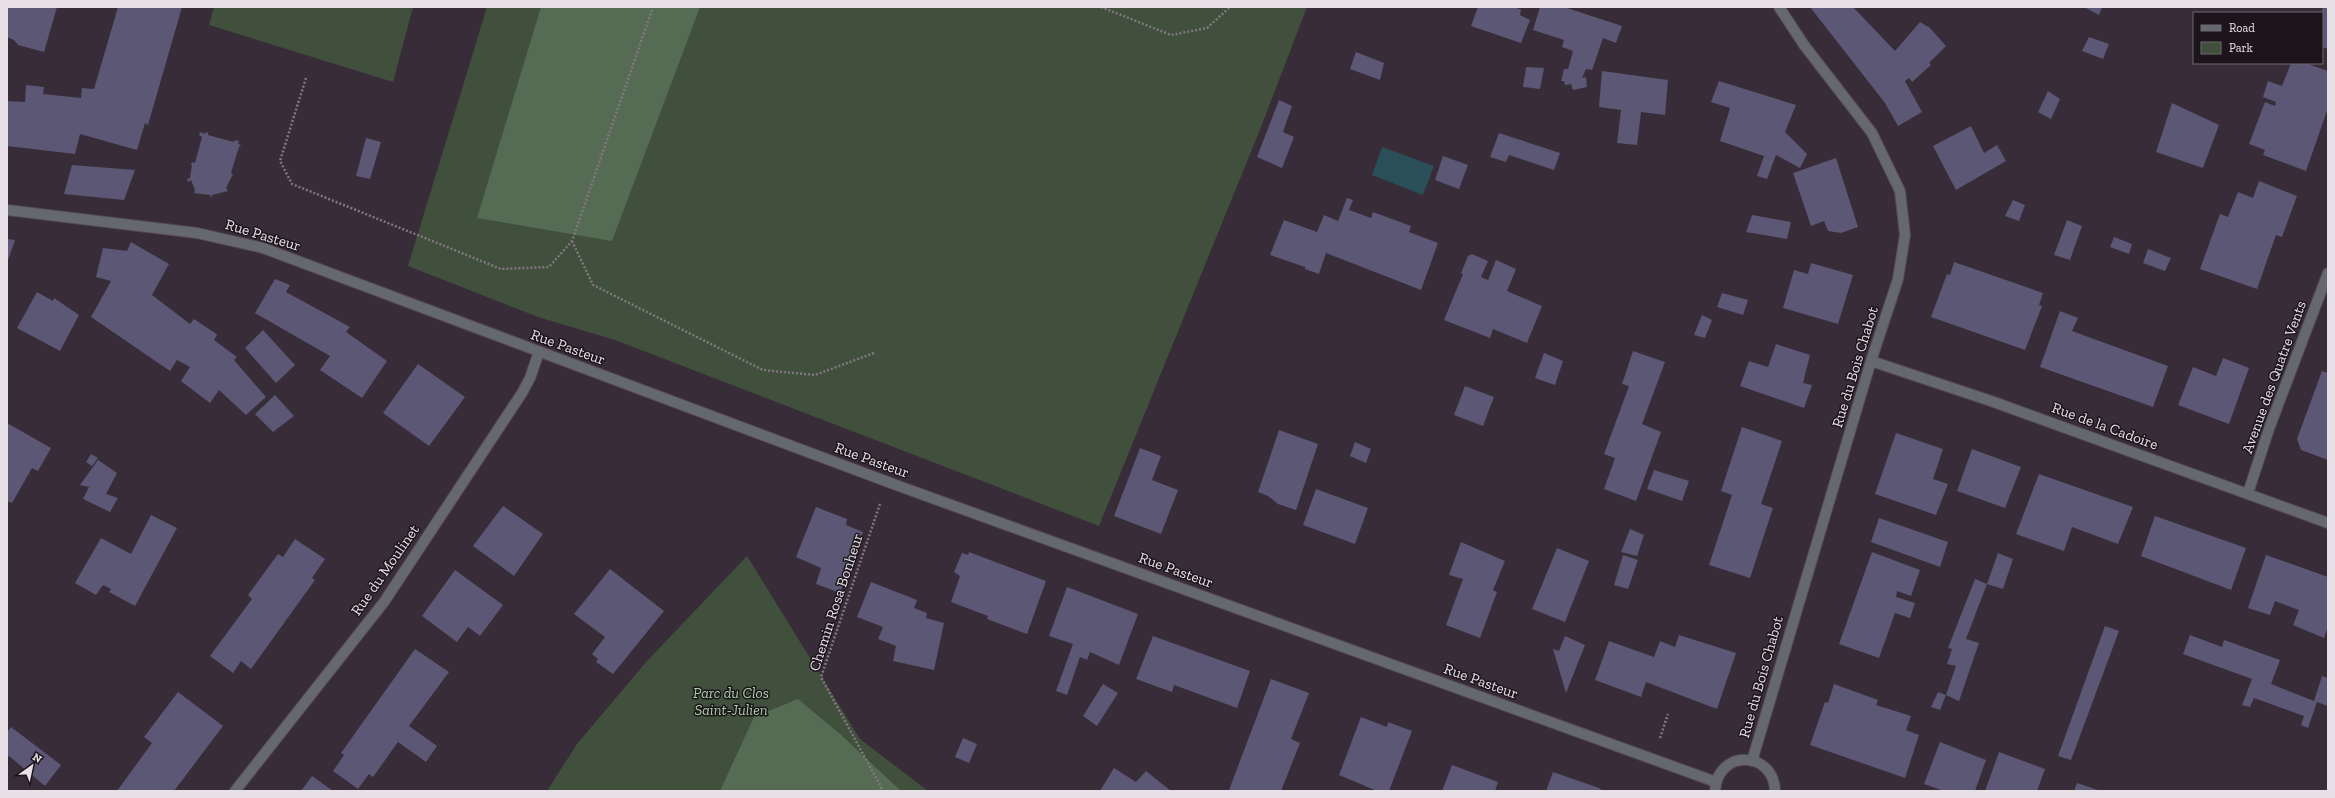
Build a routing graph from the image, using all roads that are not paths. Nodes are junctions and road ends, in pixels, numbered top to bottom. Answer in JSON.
{"nodes":[{"id":1,"x":1779,"y":7,"type":"edge"},
{"id":2,"x":7,"y":210,"type":"edge"},
{"id":3,"x":2328,"y":273,"type":"edge"},
{"id":4,"x":539,"y":352,"type":"junction"},
{"id":5,"x":1871,"y":361,"type":"junction"},
{"id":6,"x":2248,"y":493,"type":"junction"},
{"id":7,"x":2328,"y":522,"type":"edge"},
{"id":8,"x":1752,"y":761,"type":"junction"},
{"id":9,"x":1716,"y":786,"type":"edge"},
{"id":10,"x":235,"y":791,"type":"edge"},
{"id":11,"x":1775,"y":791,"type":"edge"}],
"edges":[{"from":1,"to":5,"type":"street","name":"Rue du Bois Chabot"},
{"from":2,"to":4,"type":"street","name":"Rue Pasteur"},
{"from":3,"to":6,"type":"street","name":"Avenue des Quatre Vents"},
{"from":4,"to":9,"type":"street","name":"Rue Pasteur"},
{"from":4,"to":10,"type":"street","name":"Rue du Moulinet"},
{"from":5,"to":6,"type":"street","name":"Rue de la Cadoire"},
{"from":5,"to":8,"type":"street","name":"Rue du Bois Chabot"},
{"from":6,"to":7,"type":"street","name":"Rue de la Cadoire"},
{"from":8,"to":9,"type":"street"},
{"from":8,"to":11,"type":"street"}]}
